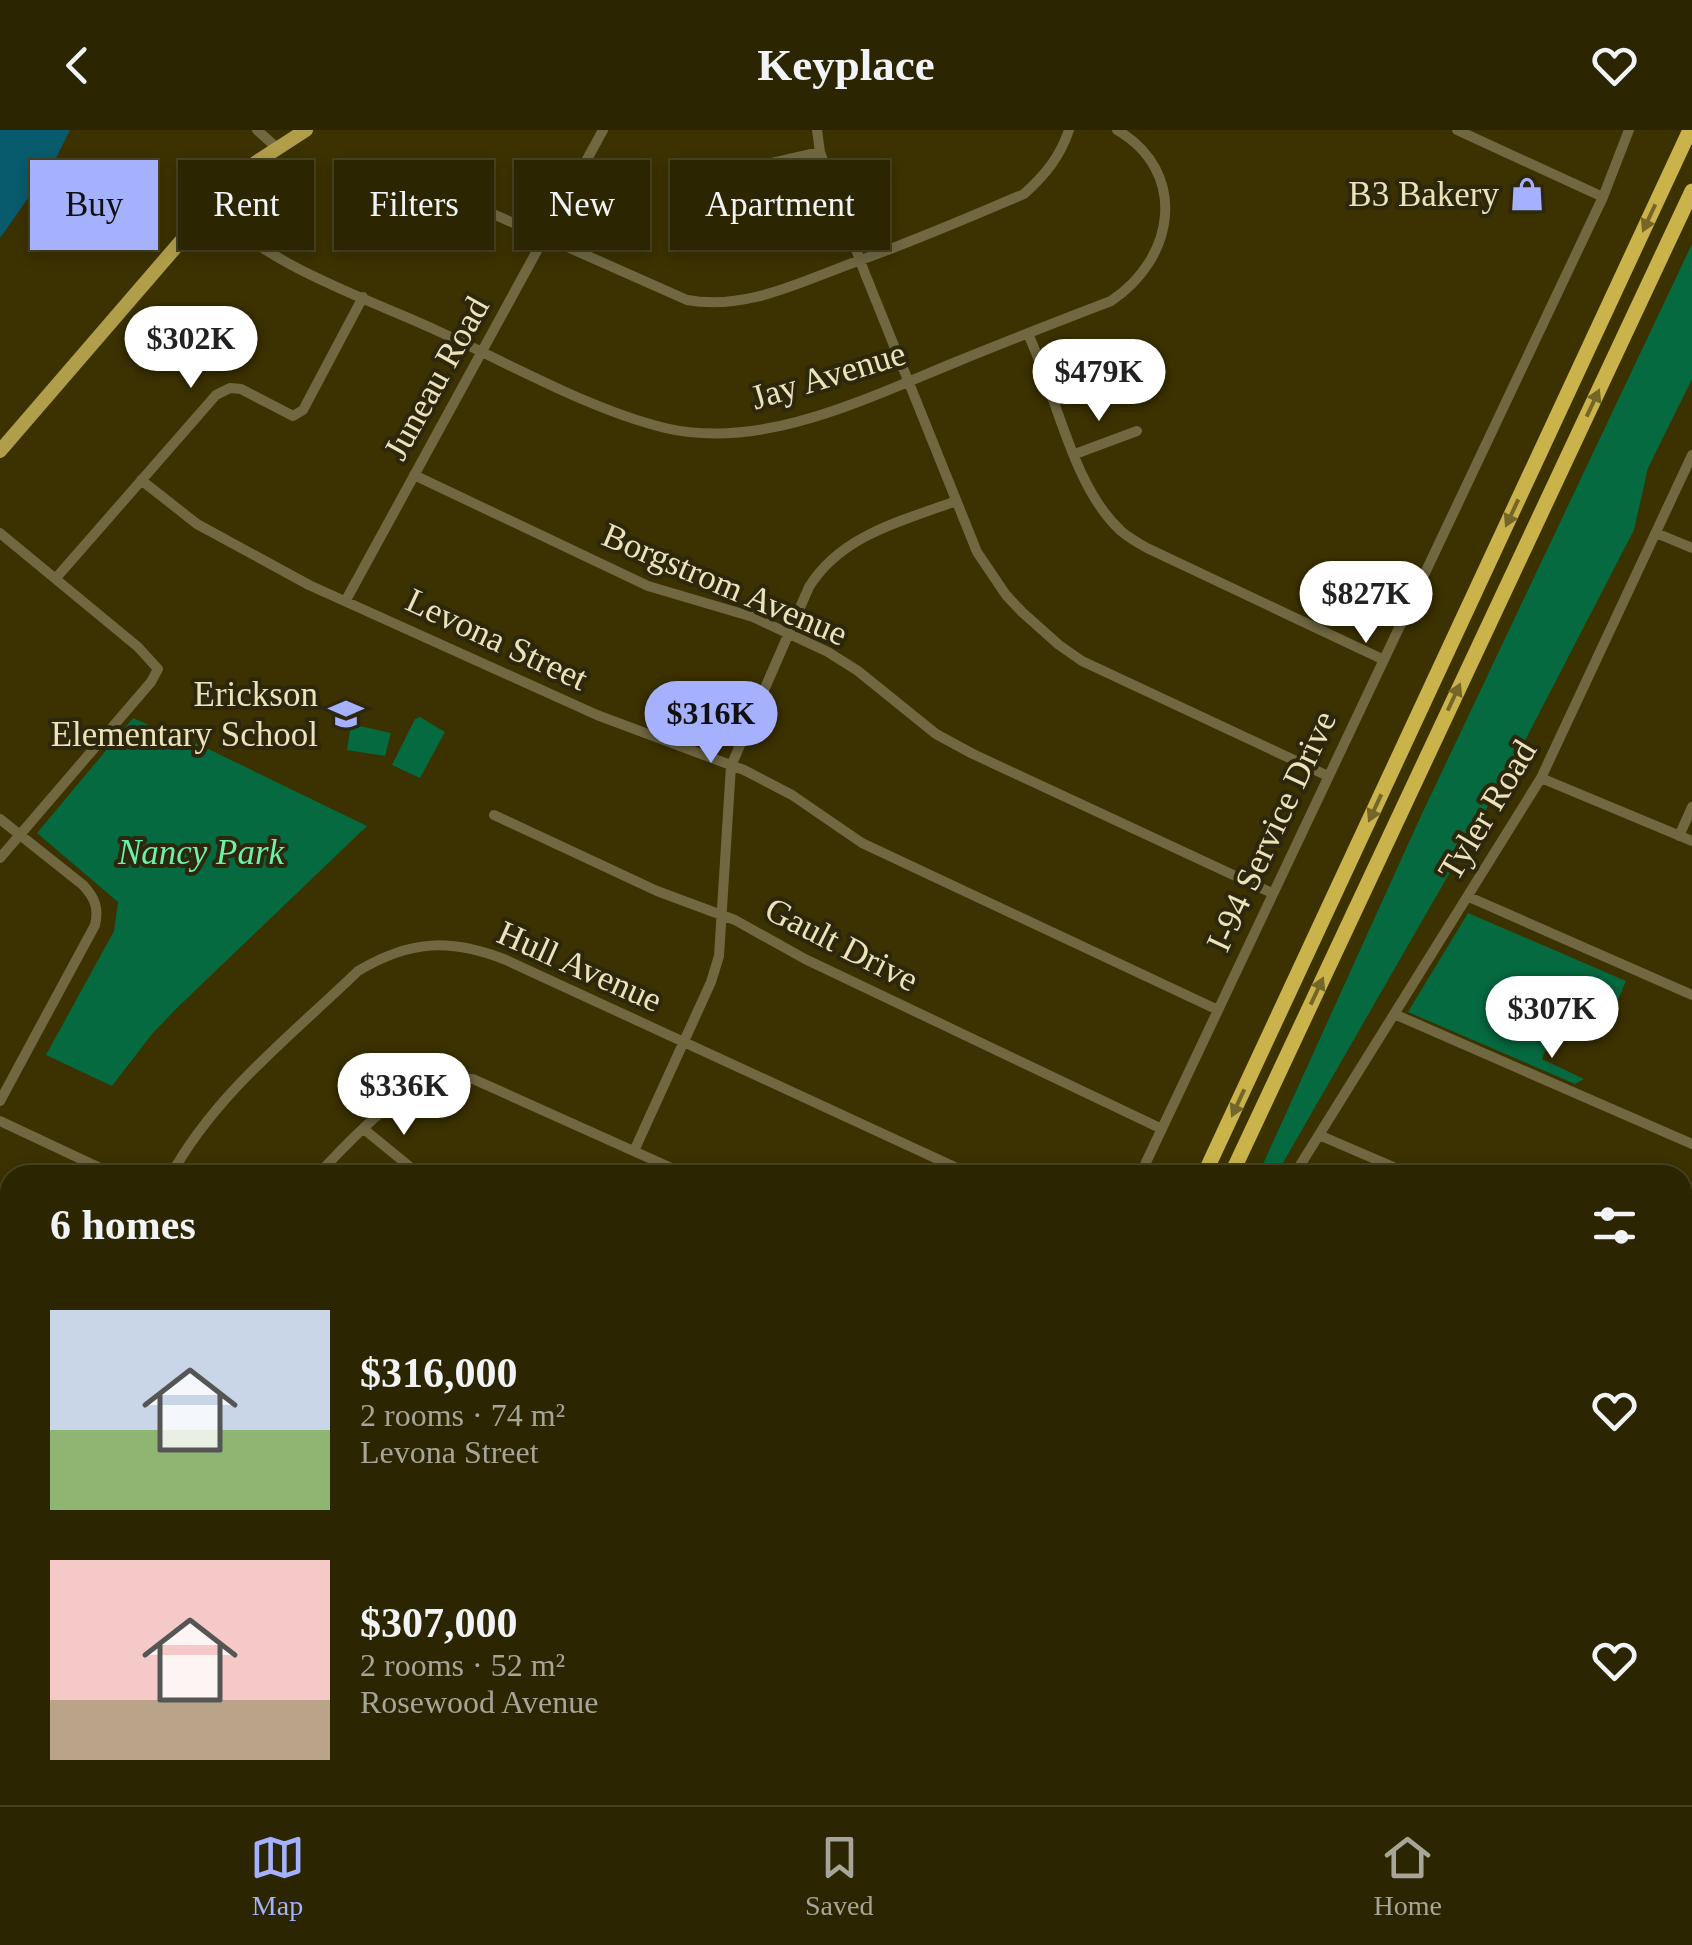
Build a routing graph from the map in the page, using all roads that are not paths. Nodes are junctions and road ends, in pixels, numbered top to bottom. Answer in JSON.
{"nodes":[{"id":1,"x":256,"y":130,"type":"edge"},
{"id":2,"x":306,"y":130,"type":"edge"},
{"id":3,"x":603,"y":130,"type":"edge"},
{"id":4,"x":817,"y":130,"type":"edge"},
{"id":5,"x":1069,"y":130,"type":"edge"},
{"id":6,"x":1117,"y":130,"type":"edge"},
{"id":7,"x":1457,"y":130,"type":"edge"},
{"id":8,"x":1629,"y":130,"type":"edge"},
{"id":9,"x":1690,"y":130,"type":"edge"},
{"id":10,"x":276,"y":148,"type":"junction"},
{"id":11,"x":820,"y":152,"type":"junction"},
{"id":12,"x":260,"y":160,"type":"edge"},
{"id":13,"x":587,"y":160,"type":"edge"},
{"id":14,"x":783,"y":160,"type":"edge"},
{"id":15,"x":1692,"y":190,"type":"edge"},
{"id":16,"x":1603,"y":196,"type":"junction"},
{"id":17,"x":178,"y":245,"type":"edge"},
{"id":18,"x":267,"y":250,"type":"edge"},
{"id":19,"x":537,"y":250,"type":"edge"},
{"id":20,"x":572,"y":250,"type":"edge"},
{"id":21,"x":860,"y":260,"type":"junction"},
{"id":22,"x":363,"y":297,"type":"junction"},
{"id":23,"x":1028,"y":334,"type":"junction"},
{"id":24,"x":482,"y":352,"type":"junction"},
{"id":25,"x":908,"y":382,"type":"junction"},
{"id":26,"x":1137,"y":431,"type":"dead end"},
{"id":27,"x":0,"y":451,"type":"edge"},
{"id":28,"x":1076,"y":454,"type":"junction"},
{"id":29,"x":1692,"y":454,"type":"edge"},
{"id":30,"x":414,"y":475,"type":"junction"},
{"id":31,"x":141,"y":480,"type":"junction"},
{"id":32,"x":956,"y":502,"type":"junction"},
{"id":33,"x":1656,"y":532,"type":"junction"},
{"id":34,"x":0,"y":533,"type":"edge"},
{"id":35,"x":1692,"y":548,"type":"edge"},
{"id":36,"x":56,"y":578,"type":"junction"},
{"id":37,"x":346,"y":600,"type":"junction"},
{"id":38,"x":788,"y":632,"type":"junction"},
{"id":39,"x":1382,"y":659,"type":"junction"},
{"id":40,"x":732,"y":766,"type":"junction"},
{"id":41,"x":1328,"y":776,"type":"junction"},
{"id":42,"x":1541,"y":778,"type":"junction"},
{"id":43,"x":1692,"y":806,"type":"edge"},
{"id":44,"x":494,"y":815,"type":"dead end"},
{"id":45,"x":0,"y":819,"type":"edge"},
{"id":46,"x":20,"y":835,"type":"junction"},
{"id":47,"x":1679,"y":836,"type":"junction"},
{"id":48,"x":1692,"y":841,"type":"edge"},
{"id":49,"x":0,"y":858,"type":"edge"},
{"id":50,"x":1272,"y":894,"type":"junction"},
{"id":51,"x":1469,"y":896,"type":"junction"},
{"id":52,"x":722,"y":915,"type":"junction"},
{"id":53,"x":1692,"y":994,"type":"edge"},
{"id":54,"x":1218,"y":1010,"type":"junction"},
{"id":55,"x":1394,"y":1014,"type":"junction"},
{"id":56,"x":684,"y":1042,"type":"junction"},
{"id":57,"x":0,"y":1101,"type":"edge"},
{"id":58,"x":0,"y":1121,"type":"edge"},
{"id":59,"x":1162,"y":1129,"type":"junction"},
{"id":60,"x":365,"y":1130,"type":"junction"},
{"id":61,"x":1319,"y":1134,"type":"junction"},
{"id":62,"x":1692,"y":1144,"type":"edge"},
{"id":63,"x":634,"y":1150,"type":"junction"},
{"id":64,"x":94,"y":1165,"type":"edge"},
{"id":65,"x":178,"y":1165,"type":"edge"},
{"id":66,"x":328,"y":1165,"type":"edge"},
{"id":67,"x":408,"y":1165,"type":"edge"},
{"id":68,"x":665,"y":1165,"type":"edge"},
{"id":69,"x":950,"y":1165,"type":"edge"},
{"id":70,"x":1145,"y":1165,"type":"edge"},
{"id":71,"x":1209,"y":1165,"type":"edge"},
{"id":72,"x":1237,"y":1165,"type":"edge"},
{"id":73,"x":1300,"y":1165,"type":"edge"},
{"id":74,"x":1389,"y":1165,"type":"edge"}],
"edges":[{"from":1,"to":10,"type":"street"},
{"from":2,"to":10,"type":"main road"},
{"from":3,"to":13,"type":"street","name":"Juneau Road"},
{"from":4,"to":11,"type":"street"},
{"from":5,"to":21,"type":"street"},
{"from":6,"to":23,"type":"street","name":"Jay Avenue"},
{"from":7,"to":16,"type":"street"},
{"from":8,"to":16,"type":"street","name":"I-94 Service Drive"},
{"from":9,"to":71,"type":"highway","one_way":true},
{"from":10,"to":12,"type":"main road"},
{"from":11,"to":14,"type":"street"},
{"from":11,"to":21,"type":"street"},
{"from":72,"to":15,"type":"highway","one_way":true},
{"from":16,"to":39,"type":"street","name":"I-94 Service Drive"},
{"from":17,"to":27,"type":"main road"},
{"from":18,"to":22,"type":"street","name":"Jay Avenue"},
{"from":19,"to":24,"type":"street","name":"Juneau Road"},
{"from":20,"to":21,"type":"street"},
{"from":21,"to":25,"type":"street"},
{"from":22,"to":24,"type":"street","name":"Jay Avenue"},
{"from":22,"to":31,"type":"street"},
{"from":23,"to":25,"type":"street","name":"Jay Avenue"},
{"from":23,"to":28,"type":"street"},
{"from":24,"to":25,"type":"street","name":"Jay Avenue"},
{"from":24,"to":30,"type":"street","name":"Juneau Road"},
{"from":25,"to":32,"type":"street"},
{"from":26,"to":28,"type":"street"},
{"from":28,"to":39,"type":"street"},
{"from":29,"to":33,"type":"street","name":"Tyler Road"},
{"from":30,"to":37,"type":"street","name":"Juneau Road"},
{"from":30,"to":38,"type":"street","name":"Borgstrom Avenue"},
{"from":31,"to":36,"type":"street"},
{"from":31,"to":37,"type":"street","name":"Levona Street"},
{"from":32,"to":38,"type":"street"},
{"from":32,"to":41,"type":"street"},
{"from":33,"to":35,"type":"street"},
{"from":33,"to":42,"type":"street","name":"Tyler Road"},
{"from":34,"to":36,"type":"street"},
{"from":36,"to":46,"type":"street"},
{"from":37,"to":40,"type":"street","name":"Levona Street"},
{"from":38,"to":40,"type":"street"},
{"from":38,"to":50,"type":"street","name":"Borgstrom Avenue"},
{"from":39,"to":41,"type":"street","name":"I-94 Service Drive"},
{"from":40,"to":52,"type":"street"},
{"from":40,"to":54,"type":"street","name":"Levona Street"},
{"from":41,"to":50,"type":"street","name":"I-94 Service Drive"},
{"from":42,"to":47,"type":"street"},
{"from":42,"to":51,"type":"street","name":"Tyler Road"},
{"from":43,"to":47,"type":"street"},
{"from":44,"to":52,"type":"street","name":"Gault Drive"},
{"from":45,"to":46,"type":"street"},
{"from":46,"to":49,"type":"street"},
{"from":46,"to":57,"type":"street"},
{"from":47,"to":48,"type":"street"},
{"from":50,"to":54,"type":"street","name":"I-94 Service Drive"},
{"from":51,"to":53,"type":"street"},
{"from":51,"to":55,"type":"street","name":"Tyler Road"},
{"from":52,"to":56,"type":"street"},
{"from":52,"to":59,"type":"street","name":"Gault Drive"},
{"from":54,"to":59,"type":"street","name":"I-94 Service Drive"},
{"from":55,"to":61,"type":"street","name":"Tyler Road"},
{"from":55,"to":62,"type":"street"},
{"from":56,"to":63,"type":"street"},
{"from":56,"to":65,"type":"street","name":"Hull Avenue"},
{"from":56,"to":69,"type":"street","name":"Hull Avenue"},
{"from":58,"to":64,"type":"street"},
{"from":59,"to":70,"type":"street","name":"I-94 Service Drive"},
{"from":60,"to":63,"type":"street"},
{"from":60,"to":66,"type":"street"},
{"from":60,"to":67,"type":"street"},
{"from":61,"to":73,"type":"street","name":"Tyler Road"},
{"from":61,"to":74,"type":"street"},
{"from":63,"to":68,"type":"street"}]}
